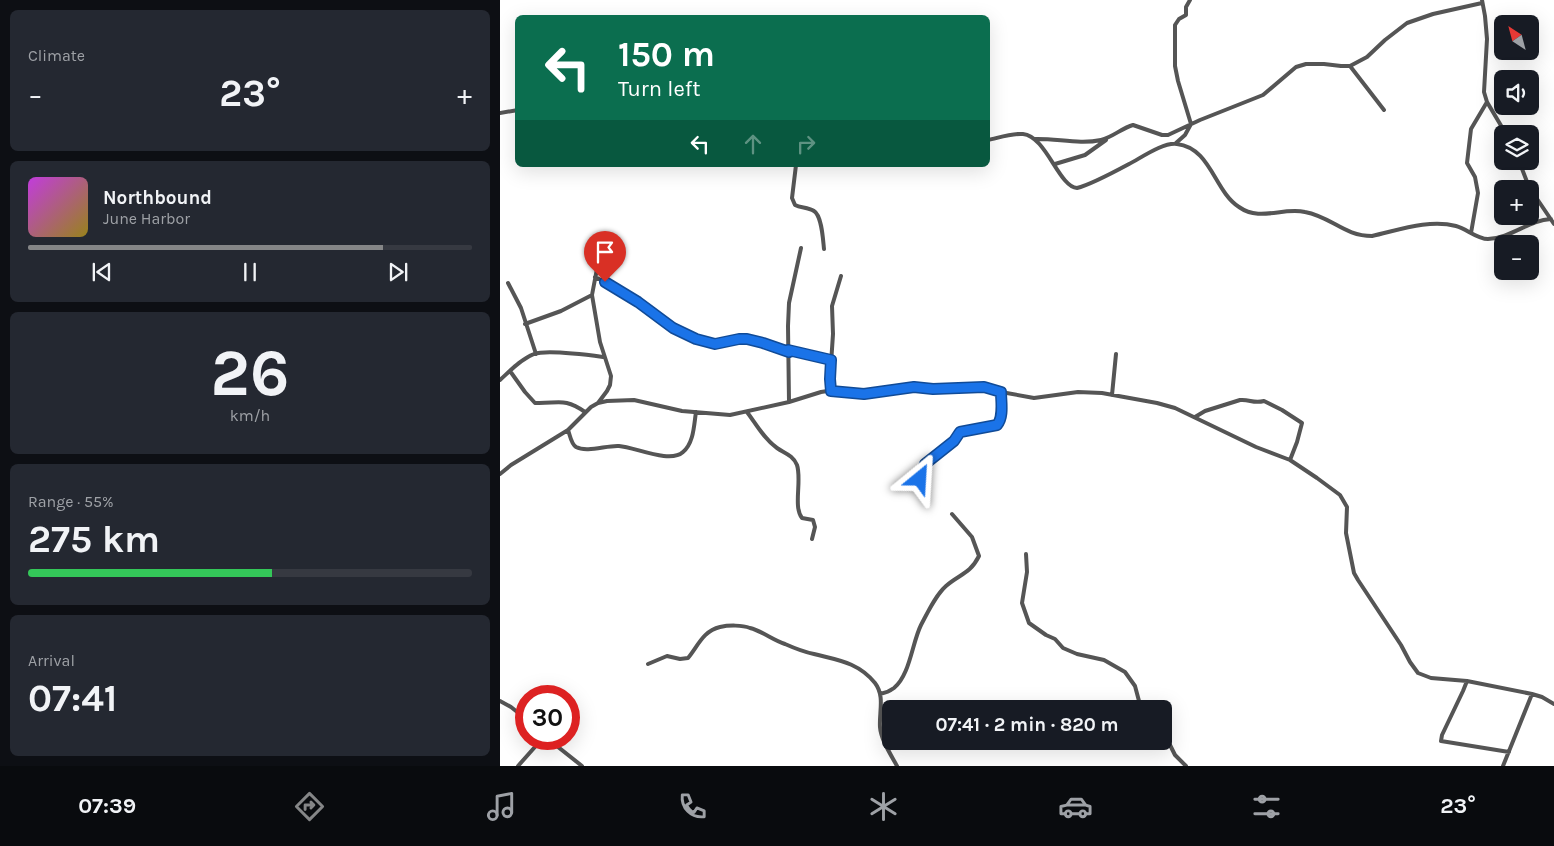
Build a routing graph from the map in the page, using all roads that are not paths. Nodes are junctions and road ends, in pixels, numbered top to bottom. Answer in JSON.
{"nodes":[{"id":1,"x":1190,"y":0,"type":"edge"},
{"id":2,"x":1482,"y":1,"type":"edge"},
{"id":3,"x":1350,"y":66,"type":"junction"},
{"id":4,"x":1487,"y":102,"type":"junction"},
{"id":5,"x":500,"y":108,"type":"edge"},
{"id":6,"x":515,"y":110,"type":"edge"},
{"id":7,"x":1384,"y":110,"type":"dead end"},
{"id":8,"x":505,"y":112,"type":"junction"},
{"id":9,"x":500,"y":113,"type":"edge"},
{"id":10,"x":1190,"y":124,"type":"junction"},
{"id":11,"x":1501,"y":125,"type":"edge"},
{"id":12,"x":1108,"y":138,"type":"junction"},
{"id":13,"x":1034,"y":139,"type":"junction"},
{"id":14,"x":990,"y":140,"type":"edge"},
{"id":15,"x":1176,"y":143,"type":"junction"},
{"id":16,"x":1054,"y":164,"type":"junction"},
{"id":17,"x":796,"y":167,"type":"edge"},
{"id":18,"x":1523,"y":170,"type":"edge"},
{"id":19,"x":1545,"y":211,"type":"junction"},
{"id":20,"x":1544,"y":219,"type":"junction"},
{"id":21,"x":1551,"y":219,"type":"junction"},
{"id":22,"x":1554,"y":224,"type":"edge"},
{"id":23,"x":1471,"y":233,"type":"junction"},
{"id":24,"x":801,"y":248,"type":"dead end"},
{"id":25,"x":824,"y":249,"type":"dead end"},
{"id":26,"x":600,"y":253,"type":"dead end"},
{"id":27,"x":840,"y":276,"type":"dead end"},
{"id":28,"x":595,"y":278,"type":"junction"},
{"id":29,"x":508,"y":283,"type":"dead end"},
{"id":30,"x":592,"y":295,"type":"junction"},
{"id":31,"x":525,"y":324,"type":"junction"},
{"id":32,"x":789,"y":351,"type":"junction"},
{"id":33,"x":536,"y":354,"type":"junction"},
{"id":34,"x":1116,"y":354,"type":"dead end"},
{"id":35,"x":604,"y":357,"type":"junction"},
{"id":36,"x":831,"y":360,"type":"junction"},
{"id":37,"x":510,"y":371,"type":"junction"},
{"id":38,"x":500,"y":380,"type":"edge"},
{"id":39,"x":831,"y":391,"type":"junction"},
{"id":40,"x":1001,"y":392,"type":"junction"},
{"id":41,"x":1112,"y":395,"type":"junction"},
{"id":42,"x":598,"y":402,"type":"junction"},
{"id":43,"x":789,"y":402,"type":"junction"},
{"id":44,"x":585,"y":412,"type":"junction"},
{"id":45,"x":696,"y":412,"type":"junction"},
{"id":46,"x":746,"y":412,"type":"junction"},
{"id":47,"x":1195,"y":417,"type":"junction"},
{"id":48,"x":568,"y":430,"type":"junction"},
{"id":49,"x":1290,"y":460,"type":"junction"},
{"id":50,"x":500,"y":474,"type":"edge"},
{"id":51,"x":920,"y":479,"type":"dead end"},
{"id":52,"x":952,"y":514,"type":"dead end"},
{"id":53,"x":812,"y":539,"type":"dead end"},
{"id":54,"x":1026,"y":554,"type":"dead end"},
{"id":55,"x":648,"y":664,"type":"dead end"},
{"id":56,"x":1467,"y":681,"type":"junction"},
{"id":57,"x":880,"y":694,"type":"junction"},
{"id":58,"x":1532,"y":694,"type":"junction"},
{"id":59,"x":1139,"y":700,"type":"edge"},
{"id":60,"x":500,"y":701,"type":"edge"},
{"id":61,"x":1554,"y":704,"type":"edge"},
{"id":62,"x":515,"y":710,"type":"edge"},
{"id":63,"x":1172,"y":749,"type":"edge"},
{"id":64,"x":532,"y":750,"type":"edge"},
{"id":65,"x":562,"y":750,"type":"edge"},
{"id":66,"x":1509,"y":752,"type":"junction"},
{"id":67,"x":518,"y":766,"type":"edge"},
{"id":68,"x":582,"y":766,"type":"edge"},
{"id":69,"x":897,"y":766,"type":"edge"},
{"id":70,"x":1186,"y":766,"type":"edge"},
{"id":71,"x":1502,"y":766,"type":"edge"}],
"edges":[{"from":1,"to":10,"type":"street"},
{"from":2,"to":3,"type":"street"},
{"from":2,"to":4,"type":"street"},
{"from":3,"to":7,"type":"street"},
{"from":3,"to":10,"type":"street"},
{"from":4,"to":11,"type":"street"},
{"from":4,"to":23,"type":"street"},
{"from":5,"to":8,"type":"street"},
{"from":6,"to":8,"type":"street"},
{"from":8,"to":9,"type":"street"},
{"from":10,"to":12,"type":"street"},
{"from":10,"to":15,"type":"street"},
{"from":12,"to":13,"type":"street"},
{"from":12,"to":16,"type":"street"},
{"from":13,"to":14,"type":"street"},
{"from":13,"to":16,"type":"street"},
{"from":15,"to":16,"type":"street"},
{"from":15,"to":23,"type":"street"},
{"from":17,"to":25,"type":"street"},
{"from":18,"to":19,"type":"street"},
{"from":19,"to":20,"type":"street"},
{"from":19,"to":21,"type":"street"},
{"from":20,"to":21,"type":"street"},
{"from":20,"to":23,"type":"street"},
{"from":21,"to":22,"type":"street"},
{"from":24,"to":32,"type":"street"},
{"from":26,"to":28,"type":"street"},
{"from":27,"to":36,"type":"street"},
{"from":28,"to":30,"type":"street"},
{"from":28,"to":32,"type":"street"},
{"from":29,"to":31,"type":"street"},
{"from":30,"to":31,"type":"street"},
{"from":30,"to":35,"type":"street"},
{"from":31,"to":33,"type":"street"},
{"from":32,"to":36,"type":"street"},
{"from":32,"to":43,"type":"street"},
{"from":33,"to":35,"type":"street"},
{"from":33,"to":37,"type":"street"},
{"from":34,"to":41,"type":"street"},
{"from":35,"to":42,"type":"street"},
{"from":36,"to":39,"type":"street"},
{"from":37,"to":38,"type":"street"},
{"from":37,"to":44,"type":"street"},
{"from":39,"to":40,"type":"street"},
{"from":39,"to":43,"type":"street"},
{"from":40,"to":41,"type":"street"},
{"from":40,"to":51,"type":"street"},
{"from":41,"to":47,"type":"street"},
{"from":42,"to":44,"type":"street"},
{"from":42,"to":45,"type":"street"},
{"from":43,"to":46,"type":"street"},
{"from":44,"to":48,"type":"street"},
{"from":45,"to":46,"type":"street"},
{"from":45,"to":48,"type":"street"},
{"from":46,"to":53,"type":"street"},
{"from":47,"to":49,"type":"street"},
{"from":47,"to":49,"type":"street"},
{"from":48,"to":50,"type":"street"},
{"from":49,"to":56,"type":"street"},
{"from":52,"to":57,"type":"street"},
{"from":54,"to":59,"type":"street"},
{"from":55,"to":57,"type":"street"},
{"from":56,"to":58,"type":"street"},
{"from":56,"to":66,"type":"street"},
{"from":57,"to":69,"type":"street"},
{"from":58,"to":61,"type":"street"},
{"from":58,"to":66,"type":"street"},
{"from":60,"to":62,"type":"street"},
{"from":63,"to":70,"type":"street"},
{"from":64,"to":67,"type":"street"},
{"from":65,"to":68,"type":"street"},
{"from":66,"to":71,"type":"street"}]}
